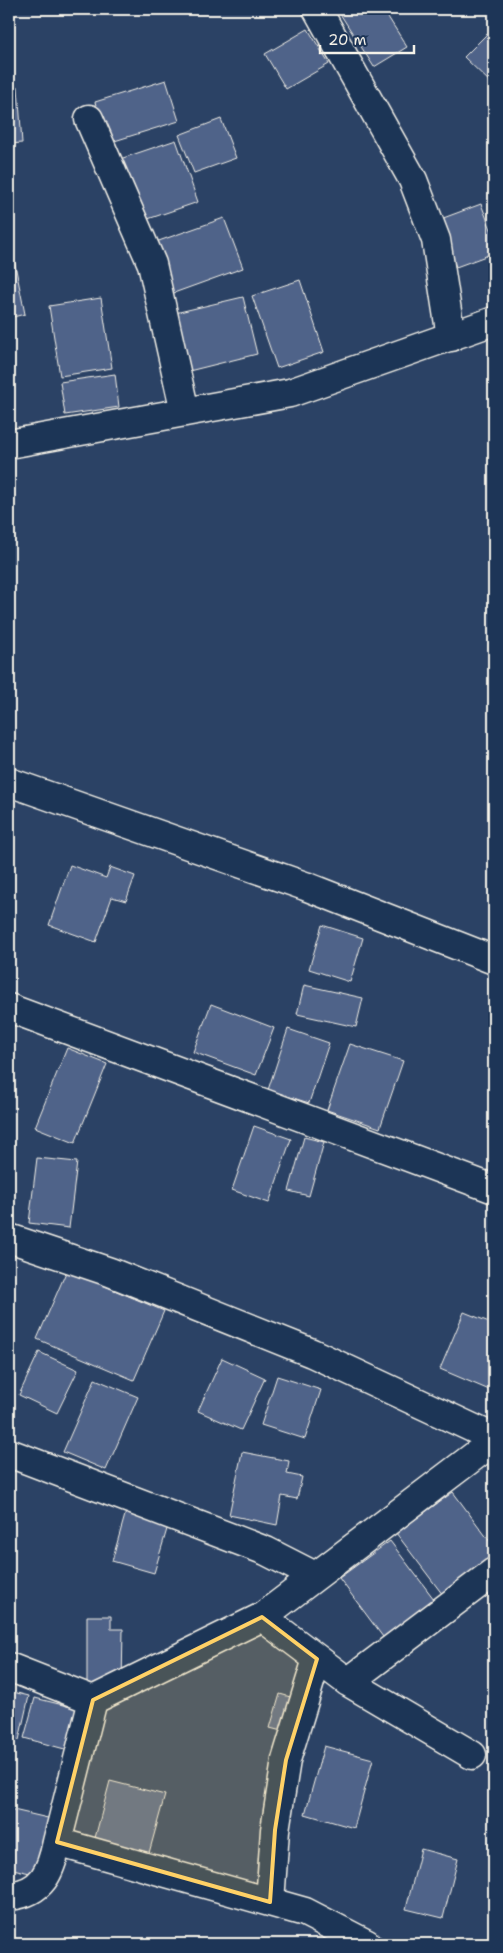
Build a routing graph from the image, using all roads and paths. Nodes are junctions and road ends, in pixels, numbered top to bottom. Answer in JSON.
{"nodes":[{"id":1,"x":317,"y":9,"type":"edge"},
{"id":2,"x":89,"y":118,"type":"dead end"},
{"id":3,"x":494,"y":321,"type":"edge"},
{"id":4,"x":451,"y":337,"type":"junction"},
{"id":5,"x":185,"y":412,"type":"junction"},
{"id":6,"x":9,"y":444,"type":"edge"},
{"id":7,"x":9,"y":782,"type":"edge"},
{"id":8,"x":494,"y":960,"type":"edge"},
{"id":9,"x":9,"y":1008,"type":"edge"},
{"id":10,"x":494,"y":1189,"type":"edge"},
{"id":11,"x":9,"y":1238,"type":"edge"},
{"id":12,"x":494,"y":1440,"type":"edge"},
{"id":13,"x":9,"y":1453,"type":"edge"},
{"id":14,"x":494,"y":1572,"type":"edge"},
{"id":15,"x":315,"y":1576,"type":"junction"},
{"id":16,"x":262,"y":1617,"type":"junction"},
{"id":17,"x":317,"y":1659,"type":"junction"},
{"id":18,"x":9,"y":1667,"type":"edge"},
{"id":19,"x":348,"y":1682,"type":"junction"},
{"id":20,"x":93,"y":1700,"type":"junction"},
{"id":21,"x":472,"y":1755,"type":"dead end"},
{"id":22,"x":57,"y":1842,"type":"junction"},
{"id":23,"x":9,"y":1896,"type":"edge"},
{"id":24,"x":270,"y":1902,"type":"junction"},
{"id":25,"x":367,"y":1944,"type":"edge"}],
"edges":[{"from":1,"to":4,"type":"street"},
{"from":2,"to":5,"type":"street"},
{"from":3,"to":4,"type":"street"},
{"from":4,"to":5,"type":"street"},
{"from":5,"to":6,"type":"street"},
{"from":7,"to":8,"type":"street"},
{"from":9,"to":10,"type":"street"},
{"from":11,"to":12,"type":"street"},
{"from":12,"to":15,"type":"street"},
{"from":13,"to":15,"type":"street"},
{"from":14,"to":19,"type":"street"},
{"from":15,"to":16,"type":"street"},
{"from":16,"to":17,"type":"street"},
{"from":16,"to":20,"type":"street"},
{"from":17,"to":19,"type":"street"},
{"from":17,"to":24,"type":"street"},
{"from":18,"to":20,"type":"street"},
{"from":19,"to":21,"type":"street"},
{"from":20,"to":22,"type":"street"},
{"from":22,"to":23,"type":"street"},
{"from":22,"to":24,"type":"street"},
{"from":24,"to":25,"type":"street"}]}
